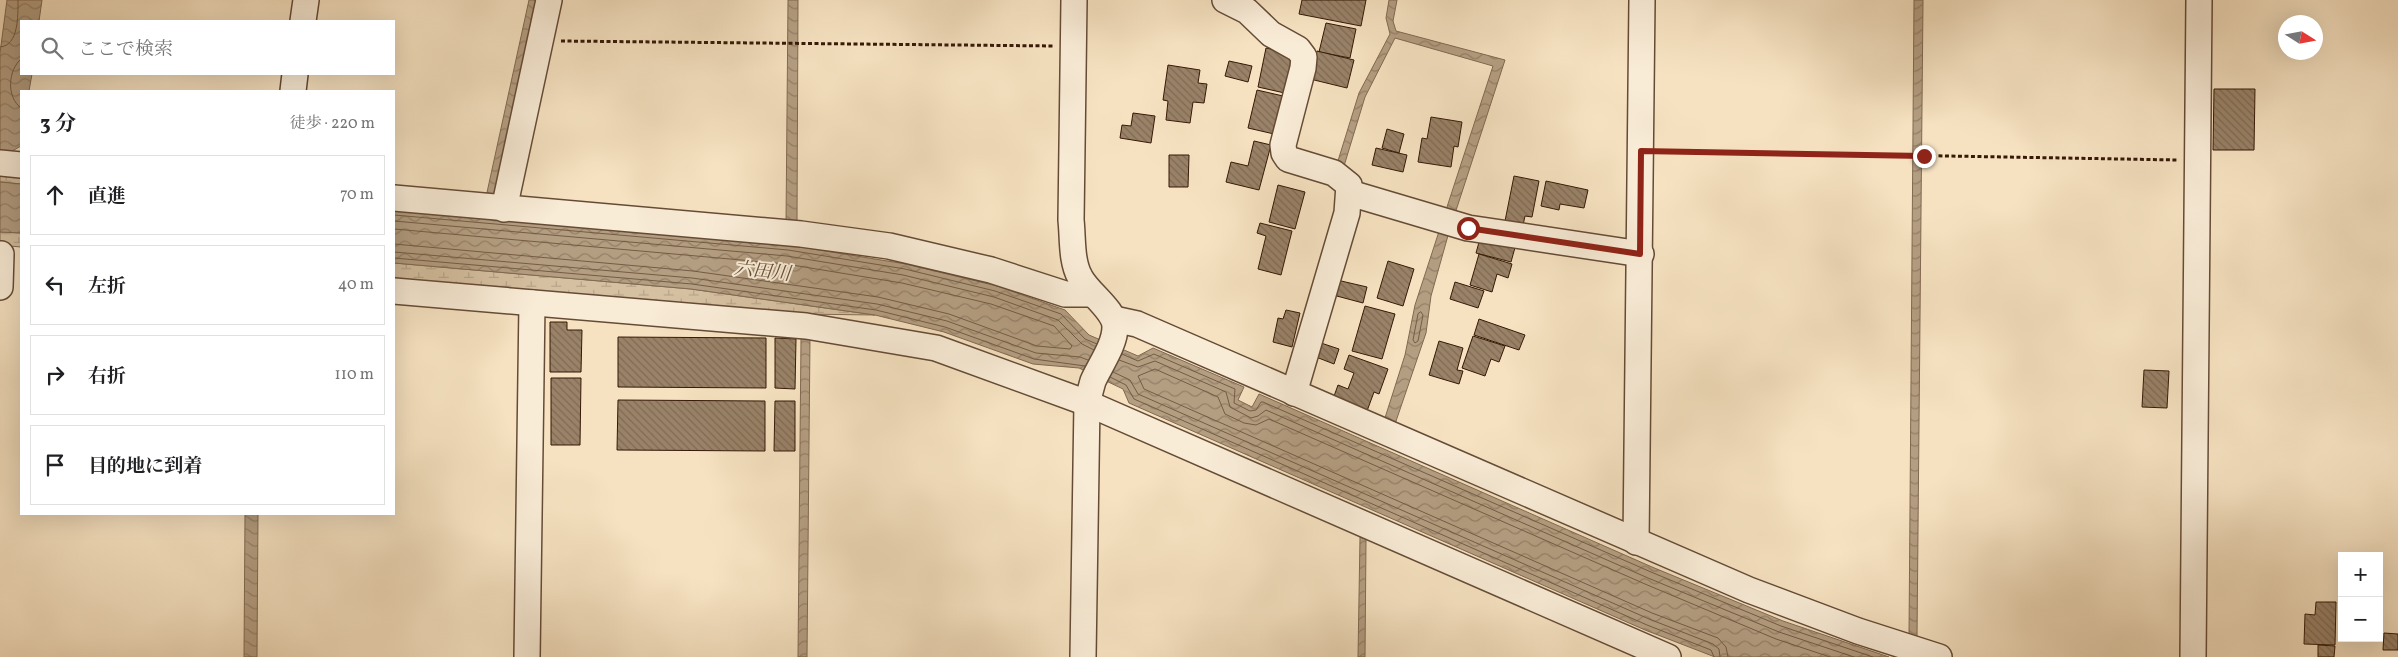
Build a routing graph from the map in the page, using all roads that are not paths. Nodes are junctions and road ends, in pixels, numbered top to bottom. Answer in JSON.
{"nodes":[{"id":1,"x":306,"y":0,"type":"edge"},
{"id":2,"x":549,"y":0,"type":"edge"},
{"id":3,"x":1074,"y":0,"type":"edge"},
{"id":4,"x":1225,"y":0,"type":"edge"},
{"id":5,"x":1642,"y":0,"type":"edge"},
{"id":6,"x":2199,"y":0,"type":"edge"},
{"id":7,"x":303,"y":20,"type":"edge"},
{"id":8,"x":295,"y":75,"type":"edge"},
{"id":9,"x":293,"y":90,"type":"edge"},
{"id":10,"x":0,"y":163,"type":"edge"},
{"id":11,"x":20,"y":165,"type":"edge"},
{"id":12,"x":1350,"y":193,"type":"junction"},
{"id":13,"x":395,"y":198,"type":"edge"},
{"id":14,"x":504,"y":209,"type":"junction"},
{"id":15,"x":1640,"y":254,"type":"junction"},
{"id":16,"x":7,"y":255,"type":"edge"},
{"id":17,"x":0,"y":287,"type":"edge"},
{"id":18,"x":395,"y":291,"type":"edge"},
{"id":19,"x":1092,"y":294,"type":"junction"},
{"id":20,"x":532,"y":303,"type":"junction"},
{"id":21,"x":1114,"y":328,"type":"junction"},
{"id":22,"x":1090,"y":393,"type":"junction"},
{"id":23,"x":1294,"y":393,"type":"junction"},
{"id":24,"x":1636,"y":542,"type":"junction"},
{"id":25,"x":1640,"y":651,"type":"edge"},
{"id":26,"x":527,"y":657,"type":"edge"},
{"id":27,"x":1083,"y":657,"type":"edge"},
{"id":28,"x":1668,"y":657,"type":"edge"},
{"id":29,"x":1939,"y":657,"type":"edge"},
{"id":30,"x":2193,"y":657,"type":"edge"}],
"edges":[{"from":1,"to":7,"type":"street"},
{"from":2,"to":14,"type":"street"},
{"from":3,"to":19,"type":"street"},
{"from":4,"to":12,"type":"street"},
{"from":5,"to":15,"type":"street"},
{"from":6,"to":30,"type":"street"},
{"from":8,"to":9,"type":"street"},
{"from":10,"to":11,"type":"street"},
{"from":12,"to":15,"type":"street"},
{"from":12,"to":23,"type":"street"},
{"from":13,"to":14,"type":"street"},
{"from":14,"to":19,"type":"street"},
{"from":15,"to":24,"type":"street"},
{"from":16,"to":17,"type":"street"},
{"from":18,"to":20,"type":"street"},
{"from":19,"to":21,"type":"street"},
{"from":20,"to":22,"type":"street"},
{"from":20,"to":26,"type":"street"},
{"from":21,"to":22,"type":"street"},
{"from":21,"to":23,"type":"street"},
{"from":22,"to":25,"type":"street"},
{"from":22,"to":27,"type":"street"},
{"from":23,"to":24,"type":"street"},
{"from":24,"to":29,"type":"street"},
{"from":25,"to":28,"type":"street"}]}
